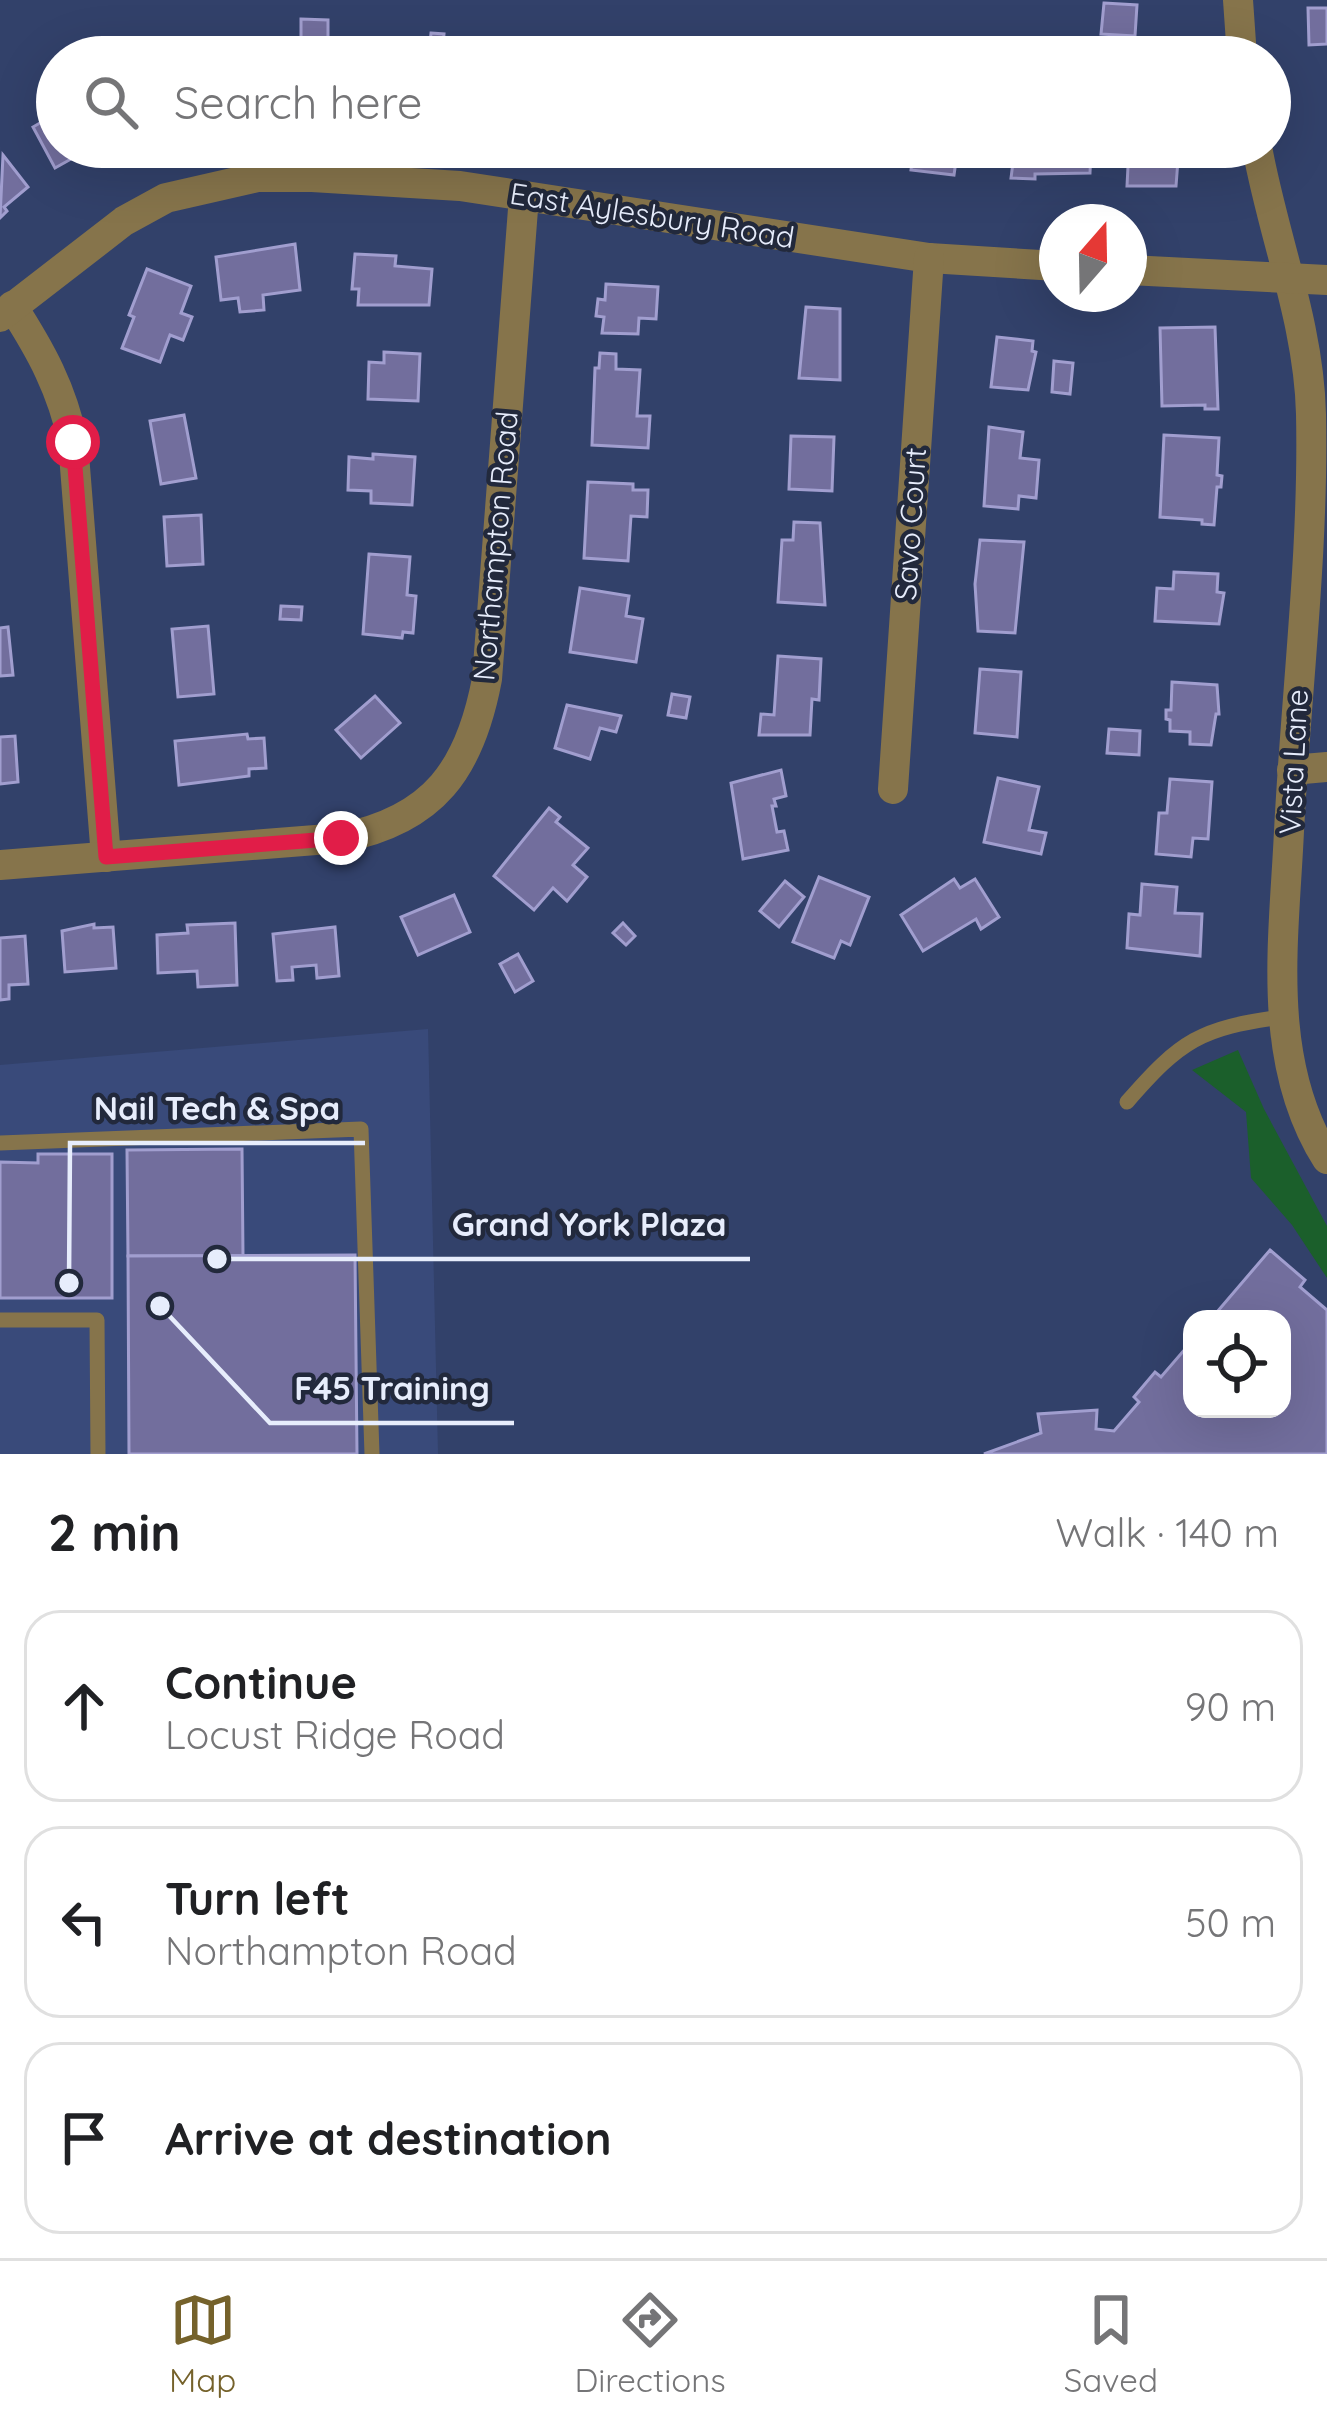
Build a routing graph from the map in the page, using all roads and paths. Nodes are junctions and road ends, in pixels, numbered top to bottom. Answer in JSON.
{"nodes":[{"id":1,"x":1238,"y":0,"type":"edge"},
{"id":2,"x":1241,"y":36,"type":"edge"},
{"id":3,"x":1263,"y":168,"type":"edge"},
{"id":4,"x":524,"y":196,"type":"junction"},
{"id":5,"x":929,"y":258,"type":"junction"},
{"id":6,"x":1039,"y":265,"type":"edge"},
{"id":7,"x":1147,"y":271,"type":"edge"},
{"id":8,"x":1288,"y":280,"type":"junction"},
{"id":9,"x":1327,"y":280,"type":"edge"},
{"id":10,"x":6,"y":312,"type":"edge"},
{"id":11,"x":1327,"y":767,"type":"edge"},
{"id":12,"x":1292,"y":770,"type":"junction"},
{"id":13,"x":893,"y":789,"type":"dead end"},
{"id":14,"x":106,"y":857,"type":"junction"},
{"id":15,"x":0,"y":865,"type":"edge"},
{"id":16,"x":1282,"y":1017,"type":"junction"},
{"id":17,"x":1127,"y":1102,"type":"dead end"},
{"id":18,"x":0,"y":1143,"type":"edge"},
{"id":19,"x":1327,"y":1159,"type":"edge"},
{"id":20,"x":0,"y":1320,"type":"edge"},
{"id":21,"x":98,"y":1454,"type":"edge"},
{"id":22,"x":372,"y":1454,"type":"edge"}],
"edges":[{"from":1,"to":2,"type":"street"},
{"from":3,"to":8,"type":"street","name":"Vista Lane"},
{"from":4,"to":5,"type":"street","name":"East Aylesbury Road"},
{"from":4,"to":10,"type":"street","name":"East Aylesbury Road"},
{"from":4,"to":14,"type":"street","name":"Northampton Road"},
{"from":5,"to":6,"type":"street","name":"East Aylesbury Road"},
{"from":5,"to":13,"type":"street","name":"Savo Court"},
{"from":7,"to":8,"type":"street"},
{"from":8,"to":9,"type":"street"},
{"from":8,"to":12,"type":"street","name":"Vista Lane"},
{"from":10,"to":14,"type":"street"},
{"from":11,"to":12,"type":"street"},
{"from":12,"to":16,"type":"street","name":"Vista Lane"},
{"from":14,"to":15,"type":"street","name":"Northampton Road"},
{"from":16,"to":17,"type":"lane"},
{"from":16,"to":19,"type":"street","name":"Vista Lane"},
{"from":18,"to":22,"type":"lane"},
{"from":20,"to":21,"type":"lane"}]}
